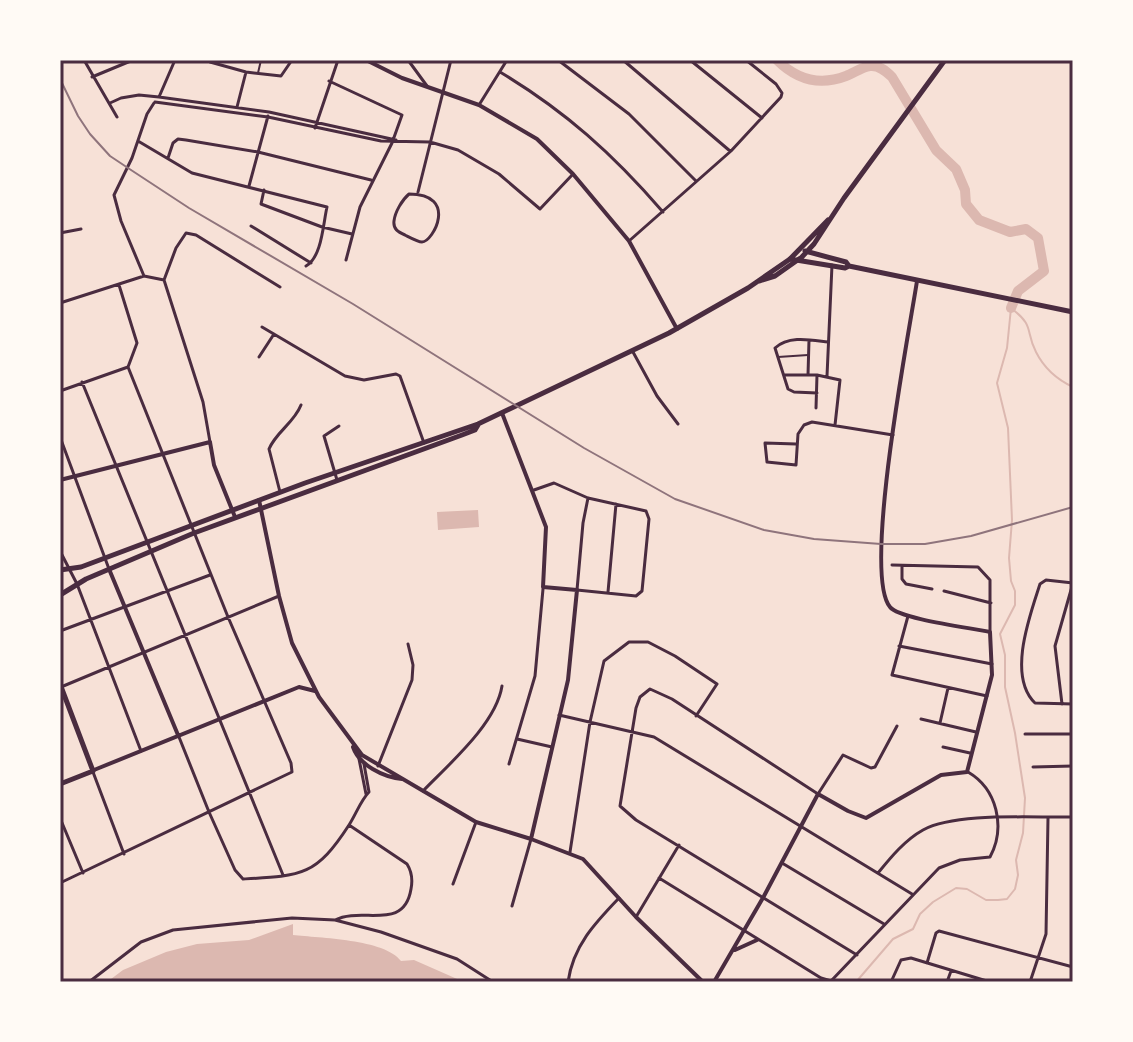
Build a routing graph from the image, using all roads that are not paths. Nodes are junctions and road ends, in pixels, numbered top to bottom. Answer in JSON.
{"nodes":[{"id":1,"x":84,"y":60,"type":"edge"},
{"id":2,"x":133,"y":60,"type":"edge"},
{"id":3,"x":175,"y":60,"type":"edge"},
{"id":4,"x":210,"y":60,"type":"edge"},
{"id":5,"x":261,"y":60,"type":"edge"},
{"id":6,"x":292,"y":60,"type":"edge"},
{"id":7,"x":338,"y":60,"type":"edge"},
{"id":8,"x":366,"y":60,"type":"edge"},
{"id":9,"x":408,"y":60,"type":"edge"},
{"id":10,"x":451,"y":60,"type":"edge"},
{"id":11,"x":507,"y":60,"type":"edge"},
{"id":12,"x":558,"y":60,"type":"edge"},
{"id":13,"x":623,"y":60,"type":"edge"},
{"id":14,"x":690,"y":60,"type":"edge"},
{"id":15,"x":746,"y":60,"type":"edge"},
{"id":16,"x":945,"y":60,"type":"edge"},
{"id":17,"x":752,"y":62,"type":"edge"},
{"id":18,"x":246,"y":72,"type":"junction"},
{"id":19,"x":500,"y":72,"type":"junction"},
{"id":20,"x":258,"y":73,"type":"junction"},
{"id":21,"x":92,"y":77,"type":"junction"},
{"id":22,"x":329,"y":81,"type":"junction"},
{"id":23,"x":427,"y":87,"type":"junction"},
{"id":24,"x":441,"y":91,"type":"junction"},
{"id":25,"x":159,"y":97,"type":"junction"},
{"id":26,"x":155,"y":102,"type":"junction"},
{"id":27,"x":110,"y":103,"type":"junction"},
{"id":28,"x":479,"y":105,"type":"junction"},
{"id":29,"x":237,"y":108,"type":"junction"},
{"id":30,"x":268,"y":114,"type":"junction"},
{"id":31,"x":117,"y":117,"type":"dead end"},
{"id":32,"x":763,"y":118,"type":"junction"},
{"id":33,"x":316,"y":125,"type":"junction"},
{"id":34,"x":138,"y":141,"type":"junction"},
{"id":35,"x":393,"y":141,"type":"junction"},
{"id":36,"x":430,"y":142,"type":"junction"},
{"id":37,"x":731,"y":151,"type":"junction"},
{"id":38,"x":258,"y":152,"type":"junction"},
{"id":39,"x":168,"y":159,"type":"junction"},
{"id":40,"x":573,"y":174,"type":"junction"},
{"id":41,"x":371,"y":180,"type":"junction"},
{"id":42,"x":697,"y":182,"type":"junction"},
{"id":43,"x":249,"y":186,"type":"junction"},
{"id":44,"x":264,"y":190,"type":"junction"},
{"id":45,"x":418,"y":194,"type":"junction"},
{"id":46,"x":663,"y":212,"type":"junction"},
{"id":47,"x":251,"y":226,"type":"dead end"},
{"id":48,"x":322,"y":227,"type":"junction"},
{"id":49,"x":81,"y":229,"type":"dead end"},
{"id":50,"x":60,"y":233,"type":"edge"},
{"id":51,"x":352,"y":234,"type":"junction"},
{"id":52,"x":629,"y":241,"type":"junction"},
{"id":53,"x":803,"y":251,"type":"junction"},
{"id":54,"x":790,"y":259,"type":"junction"},
{"id":55,"x":799,"y":259,"type":"junction"},
{"id":56,"x":346,"y":260,"type":"dead end"},
{"id":57,"x":311,"y":263,"type":"junction"},
{"id":58,"x":832,"y":265,"type":"junction"},
{"id":59,"x":306,"y":266,"type":"dead end"},
{"id":60,"x":849,"y":266,"type":"junction"},
{"id":61,"x":144,"y":276,"type":"junction"},
{"id":62,"x":164,"y":280,"type":"junction"},
{"id":63,"x":917,"y":281,"type":"junction"},
{"id":64,"x":758,"y":282,"type":"junction"},
{"id":65,"x":119,"y":285,"type":"junction"},
{"id":66,"x":280,"y":287,"type":"dead end"},
{"id":67,"x":60,"y":303,"type":"edge"},
{"id":68,"x":1073,"y":312,"type":"edge"},
{"id":69,"x":262,"y":327,"type":"dead end"},
{"id":70,"x":677,"y":329,"type":"junction"},
{"id":71,"x":274,"y":334,"type":"junction"},
{"id":72,"x":809,"y":340,"type":"junction"},
{"id":73,"x":828,"y":342,"type":"junction"},
{"id":74,"x":633,"y":352,"type":"junction"},
{"id":75,"x":808,"y":355,"type":"junction"},
{"id":76,"x":259,"y":357,"type":"dead end"},
{"id":77,"x":777,"y":357,"type":"junction"},
{"id":78,"x":128,"y":367,"type":"junction"},
{"id":79,"x":784,"y":375,"type":"junction"},
{"id":80,"x":808,"y":375,"type":"junction"},
{"id":81,"x":817,"y":375,"type":"junction"},
{"id":82,"x":827,"y":376,"type":"junction"},
{"id":83,"x":82,"y":382,"type":"junction"},
{"id":84,"x":60,"y":391,"type":"edge"},
{"id":85,"x":817,"y":393,"type":"junction"},
{"id":86,"x":301,"y":405,"type":"dead end"},
{"id":87,"x":816,"y":408,"type":"dead end"},
{"id":88,"x":502,"y":413,"type":"junction"},
{"id":89,"x":678,"y":424,"type":"dead end"},
{"id":90,"x":835,"y":425,"type":"junction"},
{"id":91,"x":339,"y":426,"type":"dead end"},
{"id":92,"x":893,"y":435,"type":"junction"},
{"id":93,"x":60,"y":437,"type":"edge"},
{"id":94,"x":210,"y":442,"type":"junction"},
{"id":95,"x":796,"y":444,"type":"junction"},
{"id":96,"x":427,"y":445,"type":"junction"},
{"id":97,"x":164,"y":455,"type":"junction"},
{"id":98,"x":116,"y":467,"type":"junction"},
{"id":99,"x":364,"y":467,"type":"junction"},
{"id":100,"x":336,"y":472,"type":"junction"},
{"id":101,"x":75,"y":477,"type":"junction"},
{"id":102,"x":60,"y":480,"type":"edge"},
{"id":103,"x":337,"y":480,"type":"junction"},
{"id":104,"x":306,"y":486,"type":"junction"},
{"id":105,"x":534,"y":490,"type":"junction"},
{"id":106,"x":280,"y":492,"type":"junction"},
{"id":107,"x":588,"y":498,"type":"junction"},
{"id":108,"x":259,"y":500,"type":"junction"},
{"id":109,"x":616,"y":504,"type":"junction"},
{"id":110,"x":260,"y":508,"type":"junction"},
{"id":111,"x":232,"y":510,"type":"junction"},
{"id":112,"x":235,"y":517,"type":"junction"},
{"id":113,"x":191,"y":525,"type":"junction"},
{"id":114,"x":194,"y":533,"type":"junction"},
{"id":115,"x":146,"y":542,"type":"junction"},
{"id":116,"x":60,"y":551,"type":"edge"},
{"id":117,"x":150,"y":552,"type":"junction"},
{"id":118,"x":104,"y":558,"type":"junction"},
{"id":119,"x":892,"y":565,"type":"dead end"},
{"id":120,"x":902,"y":566,"type":"junction"},
{"id":121,"x":68,"y":569,"type":"junction"},
{"id":122,"x":109,"y":569,"type":"junction"},
{"id":123,"x":60,"y":570,"type":"edge"},
{"id":124,"x":211,"y":575,"type":"junction"},
{"id":125,"x":1073,"y":583,"type":"edge"},
{"id":126,"x":77,"y":584,"type":"junction"},
{"id":127,"x":543,"y":587,"type":"junction"},
{"id":128,"x":932,"y":589,"type":"dead end"},
{"id":129,"x":577,"y":590,"type":"junction"},
{"id":130,"x":944,"y":591,"type":"dead end"},
{"id":131,"x":167,"y":592,"type":"junction"},
{"id":132,"x":608,"y":592,"type":"junction"},
{"id":133,"x":60,"y":595,"type":"edge"},
{"id":134,"x":279,"y":596,"type":"junction"},
{"id":135,"x":991,"y":603,"type":"junction"},
{"id":136,"x":126,"y":608,"type":"junction"},
{"id":137,"x":908,"y":616,"type":"junction"},
{"id":138,"x":228,"y":617,"type":"junction"},
{"id":139,"x":90,"y":620,"type":"junction"},
{"id":140,"x":60,"y":631,"type":"edge"},
{"id":141,"x":990,"y":632,"type":"junction"},
{"id":142,"x":184,"y":634,"type":"junction"},
{"id":143,"x":408,"y":644,"type":"dead end"},
{"id":144,"x":899,"y":646,"type":"junction"},
{"id":145,"x":144,"y":652,"type":"junction"},
{"id":146,"x":992,"y":664,"type":"junction"},
{"id":147,"x":108,"y":667,"type":"junction"},
{"id":148,"x":305,"y":674,"type":"junction"},
{"id":149,"x":60,"y":686,"type":"edge"},
{"id":150,"x":502,"y":686,"type":"dead end"},
{"id":151,"x":299,"y":687,"type":"junction"},
{"id":152,"x":948,"y":688,"type":"junction"},
{"id":153,"x":315,"y":691,"type":"junction"},
{"id":154,"x":987,"y":696,"type":"junction"},
{"id":155,"x":263,"y":701,"type":"junction"},
{"id":156,"x":1062,"y":704,"type":"junction"},
{"id":157,"x":1073,"y":704,"type":"edge"},
{"id":158,"x":559,"y":715,"type":"junction"},
{"id":159,"x":696,"y":716,"type":"junction"},
{"id":160,"x":219,"y":718,"type":"junction"},
{"id":161,"x":921,"y":719,"type":"dead end"},
{"id":162,"x":590,"y":722,"type":"junction"},
{"id":163,"x":940,"y":723,"type":"junction"},
{"id":164,"x":897,"y":726,"type":"dead end"},
{"id":165,"x":632,"y":730,"type":"junction"},
{"id":166,"x":977,"y":732,"type":"junction"},
{"id":167,"x":1025,"y":734,"type":"dead end"},
{"id":168,"x":1073,"y":734,"type":"edge"},
{"id":169,"x":178,"y":735,"type":"junction"},
{"id":170,"x":517,"y":739,"type":"junction"},
{"id":171,"x":552,"y":747,"type":"junction"},
{"id":172,"x":943,"y":747,"type":"dead end"},
{"id":173,"x":141,"y":751,"type":"junction"},
{"id":174,"x":972,"y":753,"type":"junction"},
{"id":175,"x":361,"y":757,"type":"junction"},
{"id":176,"x":364,"y":764,"type":"junction"},
{"id":177,"x":509,"y":764,"type":"dead end"},
{"id":178,"x":1073,"y":766,"type":"edge"},
{"id":179,"x":1033,"y":767,"type":"dead end"},
{"id":180,"x":377,"y":768,"type":"junction"},
{"id":181,"x":93,"y":771,"type":"junction"},
{"id":182,"x":967,"y":772,"type":"junction"},
{"id":183,"x":60,"y":784,"type":"edge"},
{"id":184,"x":423,"y":791,"type":"junction"},
{"id":185,"x":251,"y":792,"type":"junction"},
{"id":186,"x":366,"y":794,"type":"junction"},
{"id":187,"x":818,"y":794,"type":"junction"},
{"id":188,"x":209,"y":812,"type":"junction"},
{"id":189,"x":1073,"y":817,"type":"edge"},
{"id":190,"x":60,"y":818,"type":"edge"},
{"id":191,"x":1048,"y":818,"type":"junction"},
{"id":192,"x":998,"y":819,"type":"junction"},
{"id":193,"x":476,"y":822,"type":"junction"},
{"id":194,"x":349,"y":825,"type":"junction"},
{"id":195,"x":800,"y":828,"type":"junction"},
{"id":196,"x":531,"y":839,"type":"junction"},
{"id":197,"x":679,"y":845,"type":"junction"},
{"id":198,"x":570,"y":852,"type":"junction"},
{"id":199,"x":124,"y":854,"type":"junction"},
{"id":200,"x":782,"y":863,"type":"junction"},
{"id":201,"x":83,"y":873,"type":"junction"},
{"id":202,"x":878,"y":873,"type":"junction"},
{"id":203,"x":283,"y":875,"type":"junction"},
{"id":204,"x":659,"y":878,"type":"junction"},
{"id":205,"x":60,"y":883,"type":"edge"},
{"id":206,"x":453,"y":884,"type":"dead end"},
{"id":207,"x":912,"y":894,"type":"junction"},
{"id":208,"x":764,"y":896,"type":"junction"},
{"id":209,"x":619,"y":898,"type":"junction"},
{"id":210,"x":512,"y":906,"type":"dead end"},
{"id":211,"x":636,"y":917,"type":"junction"},
{"id":212,"x":335,"y":920,"type":"junction"},
{"id":213,"x":884,"y":924,"type":"junction"},
{"id":214,"x":744,"y":932,"type":"junction"},
{"id":215,"x":757,"y":940,"type":"junction"},
{"id":216,"x":733,"y":951,"type":"junction"},
{"id":217,"x":857,"y":955,"type":"junction"},
{"id":218,"x":1039,"y":958,"type":"junction"},
{"id":219,"x":927,"y":963,"type":"junction"},
{"id":220,"x":1073,"y":967,"type":"edge"},
{"id":221,"x":951,"y":971,"type":"junction"},
{"id":222,"x":1073,"y":976,"type":"edge"},
{"id":223,"x":89,"y":982,"type":"edge"},
{"id":224,"x":493,"y":982,"type":"edge"},
{"id":225,"x":568,"y":982,"type":"edge"},
{"id":226,"x":703,"y":982,"type":"edge"},
{"id":227,"x":714,"y":982,"type":"edge"},
{"id":228,"x":891,"y":982,"type":"edge"},
{"id":229,"x":947,"y":982,"type":"edge"},
{"id":230,"x":990,"y":982,"type":"edge"},
{"id":231,"x":1030,"y":982,"type":"edge"},
{"id":232,"x":1071,"y":982,"type":"edge"}],
"edges":[{"from":1,"to":21,"type":"street"},
{"from":2,"to":21,"type":"street"},
{"from":3,"to":25,"type":"street"},
{"from":4,"to":18,"type":"street"},
{"from":5,"to":20,"type":"street"},
{"from":6,"to":20,"type":"street"},
{"from":7,"to":22,"type":"street"},
{"from":8,"to":23,"type":"street"},
{"from":9,"to":23,"type":"street"},
{"from":10,"to":24,"type":"street"},
{"from":11,"to":19,"type":"street"},
{"from":12,"to":42,"type":"street"},
{"from":13,"to":37,"type":"street"},
{"from":14,"to":32,"type":"street"},
{"from":15,"to":17,"type":"street"},
{"from":16,"to":53,"type":"main road"},
{"from":17,"to":32,"type":"street"},
{"from":18,"to":20,"type":"street"},
{"from":18,"to":29,"type":"street"},
{"from":19,"to":28,"type":"street"},
{"from":19,"to":46,"type":"street"},
{"from":21,"to":27,"type":"street"},
{"from":22,"to":33,"type":"street"},
{"from":22,"to":35,"type":"street"},
{"from":23,"to":24,"type":"street"},
{"from":24,"to":28,"type":"street"},
{"from":24,"to":36,"type":"street"},
{"from":25,"to":26,"type":"street"},
{"from":25,"to":27,"type":"street"},
{"from":25,"to":29,"type":"street"},
{"from":26,"to":30,"type":"street"},
{"from":26,"to":34,"type":"street"},
{"from":27,"to":31,"type":"street"},
{"from":28,"to":40,"type":"street"},
{"from":29,"to":30,"type":"street"},
{"from":30,"to":33,"type":"street"},
{"from":30,"to":38,"type":"street"},
{"from":32,"to":37,"type":"street"},
{"from":33,"to":35,"type":"street"},
{"from":34,"to":39,"type":"street"},
{"from":34,"to":61,"type":"street"},
{"from":35,"to":36,"type":"street"},
{"from":35,"to":41,"type":"street"},
{"from":36,"to":40,"type":"street"},
{"from":36,"to":45,"type":"street"},
{"from":37,"to":42,"type":"street"},
{"from":38,"to":39,"type":"street"},
{"from":38,"to":41,"type":"street"},
{"from":38,"to":43,"type":"street"},
{"from":39,"to":43,"type":"street"},
{"from":40,"to":52,"type":"street"},
{"from":41,"to":51,"type":"street"},
{"from":42,"to":46,"type":"street"},
{"from":43,"to":44,"type":"street"},
{"from":44,"to":48,"type":"street"},
{"from":44,"to":48,"type":"street"},
{"from":45,"to":45,"type":"street"},
{"from":46,"to":52,"type":"street"},
{"from":47,"to":57,"type":"street"},
{"from":48,"to":51,"type":"street"},
{"from":48,"to":57,"type":"street"},
{"from":49,"to":50,"type":"street"},
{"from":51,"to":56,"type":"street"},
{"from":52,"to":70,"type":"street"},
{"from":53,"to":54,"type":"main road"},
{"from":53,"to":55,"type":"main road"},
{"from":53,"to":60,"type":"main road"},
{"from":54,"to":55,"type":"main road"},
{"from":54,"to":64,"type":"main road"},
{"from":55,"to":58,"type":"main road"},
{"from":55,"to":64,"type":"main road"},
{"from":57,"to":59,"type":"street"},
{"from":58,"to":60,"type":"main road"},
{"from":58,"to":73,"type":"street"},
{"from":60,"to":63,"type":"main road"},
{"from":61,"to":62,"type":"street"},
{"from":61,"to":65,"type":"street"},
{"from":62,"to":66,"type":"street"},
{"from":62,"to":94,"type":"street"},
{"from":63,"to":68,"type":"main road"},
{"from":63,"to":92,"type":"street"},
{"from":64,"to":70,"type":"main road"},
{"from":65,"to":67,"type":"street"},
{"from":65,"to":78,"type":"street"},
{"from":69,"to":71,"type":"street"},
{"from":70,"to":74,"type":"main road"},
{"from":71,"to":76,"type":"street"},
{"from":71,"to":96,"type":"street"},
{"from":72,"to":73,"type":"street"},
{"from":72,"to":75,"type":"street"},
{"from":72,"to":77,"type":"street"},
{"from":73,"to":82,"type":"street"},
{"from":74,"to":88,"type":"main road"},
{"from":74,"to":89,"type":"street"},
{"from":75,"to":77,"type":"street"},
{"from":75,"to":80,"type":"street"},
{"from":77,"to":79,"type":"street"},
{"from":78,"to":83,"type":"street"},
{"from":78,"to":97,"type":"street"},
{"from":79,"to":80,"type":"street"},
{"from":79,"to":85,"type":"street"},
{"from":80,"to":81,"type":"street"},
{"from":81,"to":82,"type":"street"},
{"from":81,"to":85,"type":"street"},
{"from":82,"to":90,"type":"street"},
{"from":83,"to":84,"type":"street"},
{"from":83,"to":98,"type":"street"},
{"from":85,"to":87,"type":"street"},
{"from":86,"to":106,"type":"street"},
{"from":88,"to":96,"type":"main road"},
{"from":88,"to":105,"type":"street"},
{"from":90,"to":92,"type":"street"},
{"from":90,"to":95,"type":"street"},
{"from":91,"to":100,"type":"street"},
{"from":92,"to":137,"type":"street"},
{"from":93,"to":101,"type":"street"},
{"from":94,"to":97,"type":"street"},
{"from":94,"to":111,"type":"street"},
{"from":95,"to":95,"type":"street"},
{"from":96,"to":99,"type":"main road"},
{"from":97,"to":98,"type":"street"},
{"from":97,"to":113,"type":"street"},
{"from":98,"to":101,"type":"street"},
{"from":98,"to":115,"type":"street"},
{"from":99,"to":100,"type":"main road"},
{"from":99,"to":103,"type":"main road"},
{"from":100,"to":103,"type":"street"},
{"from":100,"to":104,"type":"main road"},
{"from":101,"to":102,"type":"street"},
{"from":101,"to":118,"type":"street"},
{"from":103,"to":104,"type":"main road"},
{"from":104,"to":106,"type":"main road"},
{"from":104,"to":110,"type":"main road"},
{"from":105,"to":107,"type":"street"},
{"from":105,"to":127,"type":"street"},
{"from":106,"to":108,"type":"main road"},
{"from":107,"to":109,"type":"street"},
{"from":107,"to":129,"type":"street"},
{"from":108,"to":110,"type":"street"},
{"from":108,"to":111,"type":"main road"},
{"from":109,"to":132,"type":"street"},
{"from":109,"to":132,"type":"street"},
{"from":110,"to":112,"type":"main road"},
{"from":110,"to":134,"type":"street"},
{"from":111,"to":112,"type":"street"},
{"from":111,"to":113,"type":"main road"},
{"from":112,"to":114,"type":"main road"},
{"from":113,"to":114,"type":"street"},
{"from":113,"to":115,"type":"main road"},
{"from":114,"to":117,"type":"main road"},
{"from":114,"to":124,"type":"street"},
{"from":115,"to":117,"type":"street"},
{"from":115,"to":118,"type":"main road"},
{"from":116,"to":121,"type":"street"},
{"from":117,"to":122,"type":"main road"},
{"from":117,"to":131,"type":"street"},
{"from":118,"to":121,"type":"main road"},
{"from":118,"to":122,"type":"street"},
{"from":119,"to":120,"type":"street"},
{"from":120,"to":128,"type":"street"},
{"from":120,"to":135,"type":"street"},
{"from":121,"to":123,"type":"main road"},
{"from":121,"to":126,"type":"street"},
{"from":122,"to":126,"type":"main road"},
{"from":122,"to":136,"type":"street"},
{"from":124,"to":131,"type":"street"},
{"from":124,"to":138,"type":"street"},
{"from":125,"to":156,"type":"street"},
{"from":125,"to":156,"type":"street"},
{"from":126,"to":133,"type":"main road"},
{"from":126,"to":139,"type":"street"},
{"from":127,"to":129,"type":"street"},
{"from":127,"to":170,"type":"street"},
{"from":129,"to":132,"type":"street"},
{"from":129,"to":158,"type":"street"},
{"from":130,"to":135,"type":"street"},
{"from":131,"to":136,"type":"street"},
{"from":131,"to":142,"type":"street"},
{"from":134,"to":138,"type":"street"},
{"from":134,"to":148,"type":"street"},
{"from":135,"to":141,"type":"street"},
{"from":136,"to":139,"type":"street"},
{"from":136,"to":145,"type":"street"},
{"from":137,"to":141,"type":"street"},
{"from":137,"to":144,"type":"street"},
{"from":138,"to":142,"type":"street"},
{"from":138,"to":155,"type":"street"},
{"from":139,"to":140,"type":"street"},
{"from":139,"to":147,"type":"street"},
{"from":141,"to":146,"type":"street"},
{"from":142,"to":145,"type":"street"},
{"from":142,"to":160,"type":"street"},
{"from":143,"to":180,"type":"street"},
{"from":144,"to":146,"type":"street"},
{"from":144,"to":152,"type":"street"},
{"from":145,"to":147,"type":"street"},
{"from":145,"to":169,"type":"street"},
{"from":146,"to":154,"type":"street"},
{"from":147,"to":149,"type":"street"},
{"from":147,"to":173,"type":"street"},
{"from":148,"to":151,"type":"street"},
{"from":148,"to":153,"type":"street"},
{"from":149,"to":181,"type":"main road"},
{"from":150,"to":184,"type":"street"},
{"from":151,"to":153,"type":"street"},
{"from":151,"to":155,"type":"street"},
{"from":152,"to":154,"type":"street"},
{"from":152,"to":163,"type":"street"},
{"from":153,"to":175,"type":"street"},
{"from":154,"to":166,"type":"street"},
{"from":155,"to":160,"type":"street"},
{"from":155,"to":185,"type":"street"},
{"from":156,"to":157,"type":"street"},
{"from":158,"to":162,"type":"street"},
{"from":158,"to":171,"type":"street"},
{"from":159,"to":162,"type":"street"},
{"from":159,"to":165,"type":"street"},
{"from":159,"to":187,"type":"street"},
{"from":160,"to":169,"type":"street"},
{"from":160,"to":185,"type":"street"},
{"from":161,"to":163,"type":"street"},
{"from":162,"to":165,"type":"street"},
{"from":162,"to":198,"type":"street"},
{"from":163,"to":166,"type":"street"},
{"from":164,"to":187,"type":"street"},
{"from":165,"to":195,"type":"street"},
{"from":165,"to":197,"type":"street"},
{"from":166,"to":174,"type":"street"},
{"from":167,"to":168,"type":"street"},
{"from":169,"to":173,"type":"street"},
{"from":169,"to":188,"type":"street"},
{"from":170,"to":171,"type":"street"},
{"from":170,"to":177,"type":"street"},
{"from":171,"to":196,"type":"street"},
{"from":172,"to":174,"type":"street"},
{"from":173,"to":181,"type":"street"},
{"from":174,"to":182,"type":"street"},
{"from":175,"to":176,"type":"street"},
{"from":175,"to":180,"type":"street"},
{"from":175,"to":186,"type":"street"},
{"from":176,"to":180,"type":"street"},
{"from":176,"to":186,"type":"street"},
{"from":178,"to":179,"type":"street"},
{"from":180,"to":184,"type":"street"},
{"from":181,"to":183,"type":"main road"},
{"from":181,"to":199,"type":"street"},
{"from":182,"to":187,"type":"street"},
{"from":182,"to":192,"type":"street"},
{"from":184,"to":193,"type":"street"},
{"from":185,"to":188,"type":"street"},
{"from":185,"to":203,"type":"street"},
{"from":186,"to":194,"type":"street"},
{"from":187,"to":195,"type":"street"},
{"from":188,"to":199,"type":"street"},
{"from":188,"to":203,"type":"street"},
{"from":189,"to":191,"type":"street"},
{"from":190,"to":201,"type":"street"},
{"from":191,"to":192,"type":"street"},
{"from":191,"to":218,"type":"street"},
{"from":192,"to":202,"type":"street"},
{"from":192,"to":207,"type":"street"},
{"from":193,"to":196,"type":"street"},
{"from":193,"to":206,"type":"street"},
{"from":194,"to":203,"type":"street"},
{"from":194,"to":212,"type":"street"},
{"from":195,"to":200,"type":"street"},
{"from":195,"to":202,"type":"street"},
{"from":196,"to":198,"type":"street"},
{"from":196,"to":210,"type":"street"},
{"from":197,"to":204,"type":"street"},
{"from":197,"to":208,"type":"street"},
{"from":198,"to":209,"type":"street"},
{"from":199,"to":201,"type":"street"},
{"from":200,"to":208,"type":"street"},
{"from":200,"to":213,"type":"street"},
{"from":201,"to":205,"type":"street"},
{"from":202,"to":207,"type":"street"},
{"from":204,"to":211,"type":"street"},
{"from":204,"to":214,"type":"street"},
{"from":207,"to":213,"type":"street"},
{"from":208,"to":214,"type":"street"},
{"from":208,"to":217,"type":"street"},
{"from":209,"to":211,"type":"street"},
{"from":209,"to":225,"type":"street"},
{"from":211,"to":226,"type":"street"},
{"from":212,"to":223,"type":"street"},
{"from":212,"to":224,"type":"street"},
{"from":213,"to":217,"type":"street"},
{"from":214,"to":215,"type":"street"},
{"from":214,"to":216,"type":"street"},
{"from":215,"to":216,"type":"street"},
{"from":215,"to":217,"type":"street"},
{"from":216,"to":227,"type":"street"},
{"from":218,"to":219,"type":"street"},
{"from":218,"to":220,"type":"street"},
{"from":218,"to":231,"type":"street"},
{"from":219,"to":221,"type":"street"},
{"from":219,"to":228,"type":"street"},
{"from":221,"to":229,"type":"street"},
{"from":221,"to":230,"type":"street"},
{"from":222,"to":232,"type":"street"}]}
